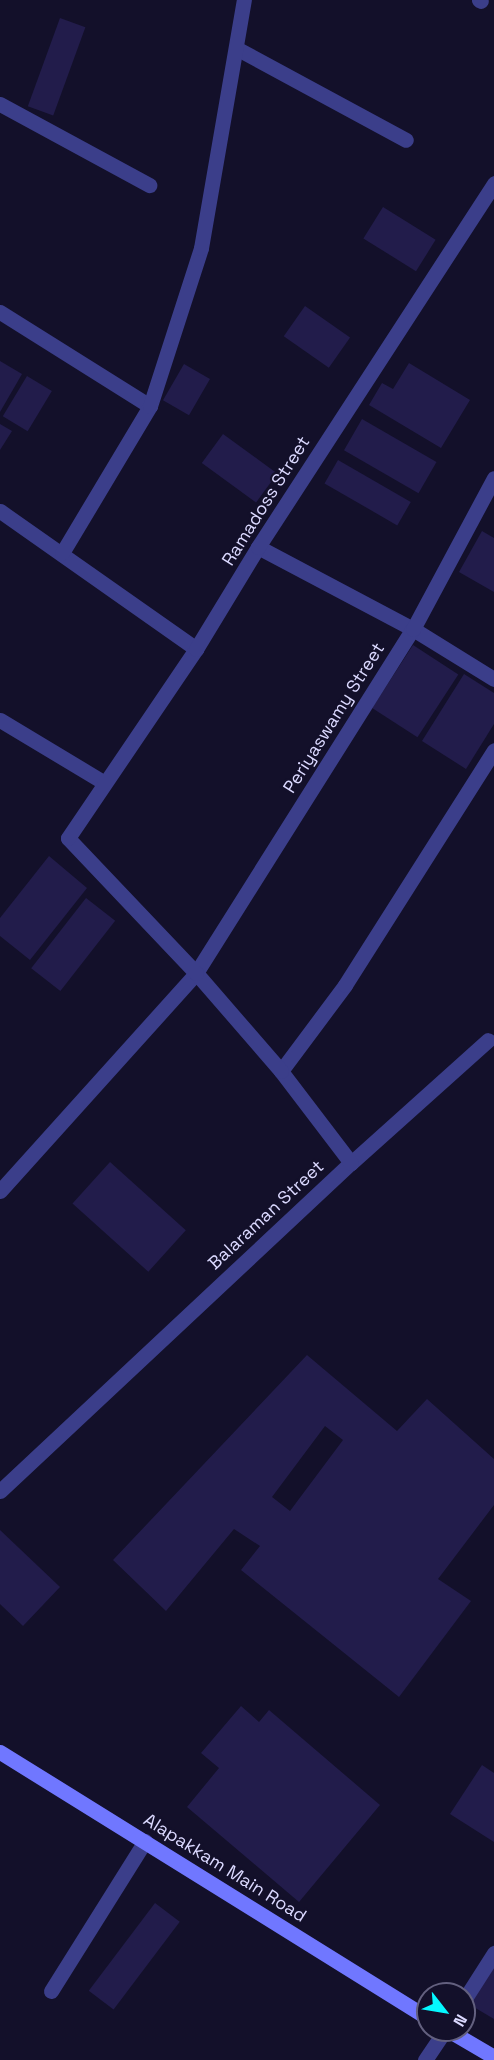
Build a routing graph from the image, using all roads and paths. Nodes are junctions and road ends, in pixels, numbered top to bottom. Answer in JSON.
{"nodes":[{"id":1,"x":244,"y":0,"type":"edge"},
{"id":2,"x":236,"y":48,"type":"junction"},
{"id":3,"x":0,"y":104,"type":"edge"},
{"id":4,"x":406,"y":140,"type":"dead end"},
{"id":5,"x":494,"y":183,"type":"edge"},
{"id":6,"x":149,"y":185,"type":"dead end"},
{"id":7,"x":0,"y":312,"type":"edge"},
{"id":8,"x":150,"y":406,"type":"junction"},
{"id":9,"x":494,"y":478,"type":"edge"},
{"id":10,"x":0,"y":511,"type":"edge"},
{"id":11,"x":258,"y":547,"type":"junction"},
{"id":12,"x":62,"y":553,"type":"junction"},
{"id":13,"x":413,"y":629,"type":"junction"},
{"id":14,"x":196,"y":649,"type":"junction"},
{"id":15,"x":494,"y":679,"type":"edge"},
{"id":16,"x":0,"y":720,"type":"edge"},
{"id":17,"x":494,"y":750,"type":"edge"},
{"id":18,"x":105,"y":783,"type":"junction"},
{"id":19,"x":68,"y":838,"type":"joint"},
{"id":20,"x":196,"y":973,"type":"junction"},
{"id":21,"x":488,"y":1040,"type":"dead end"},
{"id":22,"x":281,"y":1071,"type":"junction"},
{"id":23,"x":351,"y":1163,"type":"junction"},
{"id":24,"x":0,"y":1191,"type":"edge"},
{"id":25,"x":0,"y":1491,"type":"edge"},
{"id":26,"x":0,"y":1752,"type":"edge"},
{"id":27,"x":145,"y":1841,"type":"junction"},
{"id":28,"x":494,"y":1953,"type":"edge"},
{"id":29,"x":475,"y":1982,"type":"edge"},
{"id":30,"x":51,"y":1991,"type":"dead end"},
{"id":31,"x":416,"y":2010,"type":"edge"},
{"id":32,"x":438,"y":2042,"type":"edge"},
{"id":33,"x":467,"y":2042,"type":"edge"},
{"id":34,"x":494,"y":2057,"type":"edge"},
{"id":35,"x":425,"y":2060,"type":"edge"}],
"edges":[{"from":1,"to":2,"type":"street"},
{"from":2,"to":4,"type":"street"},
{"from":2,"to":8,"type":"street"},
{"from":3,"to":6,"type":"street"},
{"from":5,"to":11,"type":"street","name":"Ramadoss Street"},
{"from":7,"to":8,"type":"street"},
{"from":8,"to":12,"type":"street"},
{"from":9,"to":13,"type":"street","name":"Periyaswamy Street"},
{"from":10,"to":12,"type":"street"},
{"from":11,"to":13,"type":"street"},
{"from":11,"to":14,"type":"street","name":"Ramadoss Street"},
{"from":12,"to":14,"type":"street"},
{"from":13,"to":15,"type":"street"},
{"from":13,"to":20,"type":"street","name":"Periyaswamy Street"},
{"from":14,"to":18,"type":"street","name":"Ramadoss Street"},
{"from":16,"to":18,"type":"street"},
{"from":17,"to":22,"type":"street"},
{"from":18,"to":19,"type":"street","name":"Ramadoss Street"},
{"from":19,"to":20,"type":"street","name":"Balaraman Street"},
{"from":20,"to":22,"type":"street","name":"Balaraman Street"},
{"from":20,"to":24,"type":"street","name":"Periyaswamy Street"},
{"from":21,"to":23,"type":"street"},
{"from":22,"to":23,"type":"street","name":"Balaraman Street"},
{"from":23,"to":25,"type":"street","name":"Balaraman Street"},
{"from":26,"to":27,"type":"main road","name":"Alapakkam Main Road"},
{"from":27,"to":30,"type":"street"},
{"from":27,"to":31,"type":"main road","name":"Alapakkam Main Road"},
{"from":28,"to":29,"type":"street"},
{"from":32,"to":35,"type":"street"},
{"from":33,"to":34,"type":"main road"}]}
